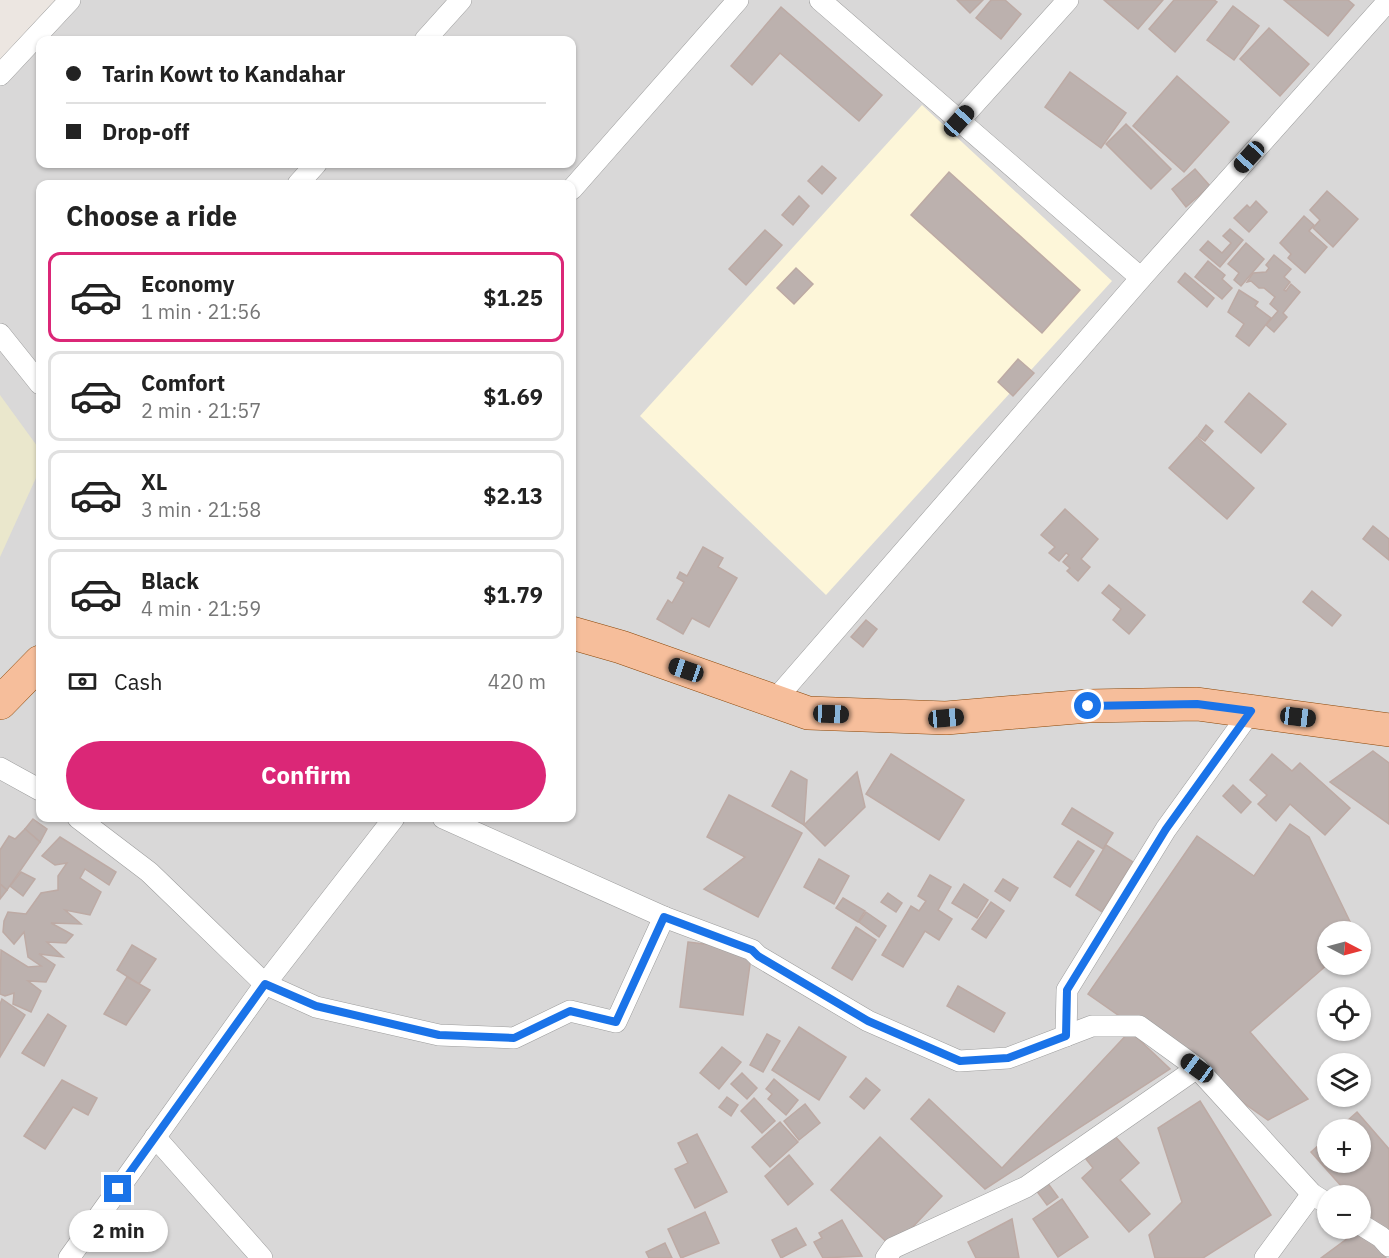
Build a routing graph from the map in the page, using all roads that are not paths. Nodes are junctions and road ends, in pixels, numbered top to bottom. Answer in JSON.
{"nodes":[{"id":1,"x":70,"y":0,"type":"edge"},
{"id":2,"x":461,"y":0,"type":"edge"},
{"id":3,"x":738,"y":0,"type":"edge"},
{"id":4,"x":820,"y":0,"type":"edge"},
{"id":5,"x":1068,"y":0,"type":"edge"},
{"id":6,"x":1389,"y":0,"type":"edge"},
{"id":7,"x":36,"y":36,"type":"edge"},
{"id":8,"x":36,"y":36,"type":"edge"},
{"id":9,"x":429,"y":36,"type":"edge"},
{"id":10,"x":0,"y":75,"type":"edge"},
{"id":11,"x":959,"y":121,"type":"junction"},
{"id":12,"x":312,"y":168,"type":"edge"},
{"id":13,"x":302,"y":180,"type":"edge"},
{"id":14,"x":576,"y":184,"type":"edge"},
{"id":15,"x":1141,"y":279,"type":"junction"},
{"id":16,"x":0,"y":334,"type":"edge"},
{"id":17,"x":36,"y":379,"type":"edge"},
{"id":18,"x":576,"y":634,"type":"edge"},
{"id":19,"x":36,"y":666,"type":"edge"},
{"id":20,"x":774,"y":701,"type":"junction"},
{"id":21,"x":0,"y":703,"type":"edge"},
{"id":22,"x":1251,"y":711,"type":"junction"},
{"id":23,"x":1389,"y":730,"type":"edge"},
{"id":24,"x":0,"y":768,"type":"edge"},
{"id":25,"x":36,"y":788,"type":"edge"},
{"id":26,"x":83,"y":822,"type":"edge"},
{"id":27,"x":391,"y":822,"type":"edge"},
{"id":28,"x":452,"y":822,"type":"edge"},
{"id":29,"x":664,"y":917,"type":"junction"},
{"id":30,"x":265,"y":984,"type":"junction"},
{"id":31,"x":1066,"y":1036,"type":"junction"},
{"id":32,"x":1197,"y":1068,"type":"junction"},
{"id":33,"x":155,"y":1137,"type":"junction"},
{"id":34,"x":1317,"y":1196,"type":"edge"},
{"id":35,"x":1317,"y":1202,"type":"edge"},
{"id":36,"x":1371,"y":1231,"type":"edge"},
{"id":37,"x":1389,"y":1246,"type":"edge"},
{"id":38,"x":69,"y":1258,"type":"edge"},
{"id":39,"x":262,"y":1258,"type":"edge"},
{"id":40,"x":886,"y":1258,"type":"edge"},
{"id":41,"x":1265,"y":1258,"type":"edge"}],
"edges":[{"from":1,"to":8,"type":"street"},
{"from":2,"to":9,"type":"street"},
{"from":3,"to":14,"type":"street"},
{"from":4,"to":11,"type":"street"},
{"from":5,"to":11,"type":"street"},
{"from":6,"to":15,"type":"street"},
{"from":7,"to":10,"type":"street"},
{"from":11,"to":15,"type":"street"},
{"from":12,"to":13,"type":"street"},
{"from":15,"to":20,"type":"street"},
{"from":16,"to":17,"type":"street"},
{"from":18,"to":20,"type":"main road"},
{"from":19,"to":21,"type":"main road"},
{"from":20,"to":22,"type":"main road"},
{"from":22,"to":23,"type":"main road"},
{"from":22,"to":31,"type":"street"},
{"from":24,"to":25,"type":"street"},
{"from":26,"to":30,"type":"street"},
{"from":27,"to":30,"type":"street"},
{"from":28,"to":29,"type":"street"},
{"from":29,"to":30,"type":"street"},
{"from":29,"to":31,"type":"street"},
{"from":30,"to":33,"type":"street"},
{"from":31,"to":32,"type":"street"},
{"from":32,"to":34,"type":"street"},
{"from":32,"to":40,"type":"street"},
{"from":33,"to":38,"type":"street"},
{"from":33,"to":39,"type":"street"},
{"from":35,"to":41,"type":"street"},
{"from":36,"to":37,"type":"street"}]}
